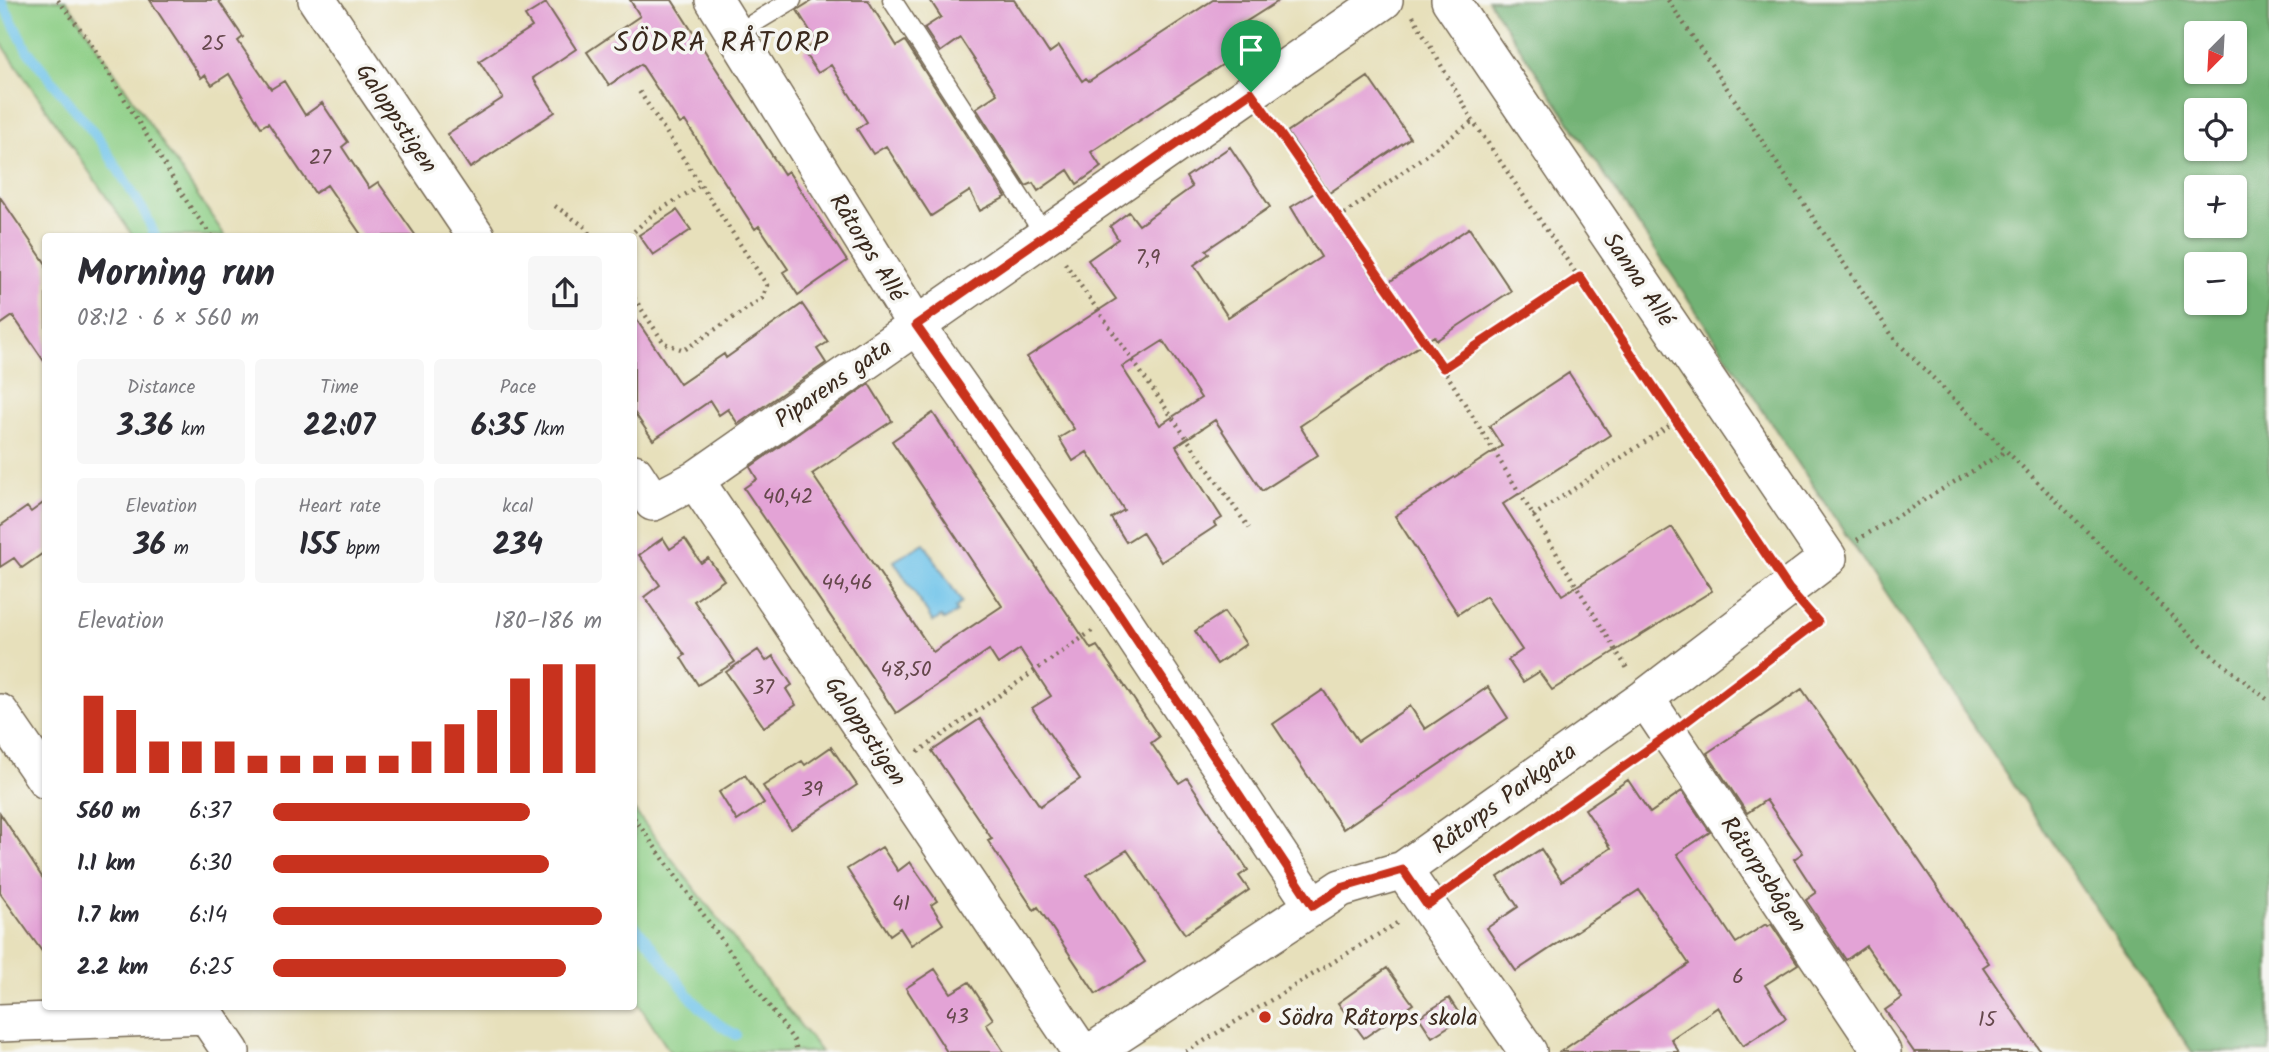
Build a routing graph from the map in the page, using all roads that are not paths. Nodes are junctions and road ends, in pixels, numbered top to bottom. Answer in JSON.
{"nodes":[{"id":1,"x":317,"y":0,"type":"edge"},
{"id":2,"x":714,"y":0,"type":"edge"},
{"id":3,"x":792,"y":0,"type":"edge"},
{"id":4,"x":892,"y":0,"type":"edge"},
{"id":5,"x":1450,"y":0,"type":"edge"},
{"id":6,"x":1398,"y":6,"type":"edge"},
{"id":7,"x":736,"y":34,"type":"junction"},
{"id":8,"x":475,"y":233,"type":"edge"},
{"id":9,"x":1044,"y":234,"type":"junction"},
{"id":10,"x":916,"y":325,"type":"junction"},
{"id":11,"x":637,"y":478,"type":"edge"},
{"id":12,"x":695,"y":480,"type":"junction"},
{"id":13,"x":1828,"y":558,"type":"joint"},
{"id":14,"x":1645,"y":698,"type":"junction"},
{"id":15,"x":0,"y":713,"type":"edge"},
{"id":16,"x":42,"y":774,"type":"edge"},
{"id":17,"x":1403,"y":870,"type":"junction"},
{"id":18,"x":1313,"y":906,"type":"junction"},
{"id":19,"x":203,"y":1011,"type":"edge"},
{"id":20,"x":0,"y":1023,"type":"edge"},
{"id":21,"x":231,"y":1052,"type":"edge"},
{"id":22,"x":1081,"y":1052,"type":"edge"},
{"id":23,"x":1092,"y":1052,"type":"edge"},
{"id":24,"x":1528,"y":1052,"type":"edge"},
{"id":25,"x":1882,"y":1052,"type":"edge"}],
"edges":[{"from":1,"to":8,"type":"street","name":"Galoppstigen"},
{"from":2,"to":7,"type":"street","name":"Råtorps Allé"},
{"from":3,"to":7,"type":"lane"},
{"from":4,"to":9,"type":"lane"},
{"from":5,"to":13,"type":"street","name":"Sanna Allé"},
{"from":6,"to":9,"type":"street","name":"Piparens gata"},
{"from":7,"to":10,"type":"street","name":"Råtorps Allé"},
{"from":9,"to":10,"type":"street","name":"Piparens gata"},
{"from":10,"to":12,"type":"street","name":"Piparens gata"},
{"from":10,"to":18,"type":"street","name":"Råtorps Allé"},
{"from":11,"to":12,"type":"street"},
{"from":12,"to":22,"type":"street","name":"Galoppstigen"},
{"from":13,"to":14,"type":"street","name":"Råtorps Parkgata"},
{"from":14,"to":17,"type":"street","name":"Råtorps Parkgata"},
{"from":14,"to":25,"type":"street","name":"Råtorpsbågen"},
{"from":15,"to":16,"type":"street"},
{"from":17,"to":18,"type":"street","name":"Råtorps Parkgata"},
{"from":17,"to":24,"type":"street"},
{"from":18,"to":23,"type":"street","name":"Råtorps Parkgata"},
{"from":19,"to":20,"type":"street"},
{"from":19,"to":21,"type":"street"}]}
